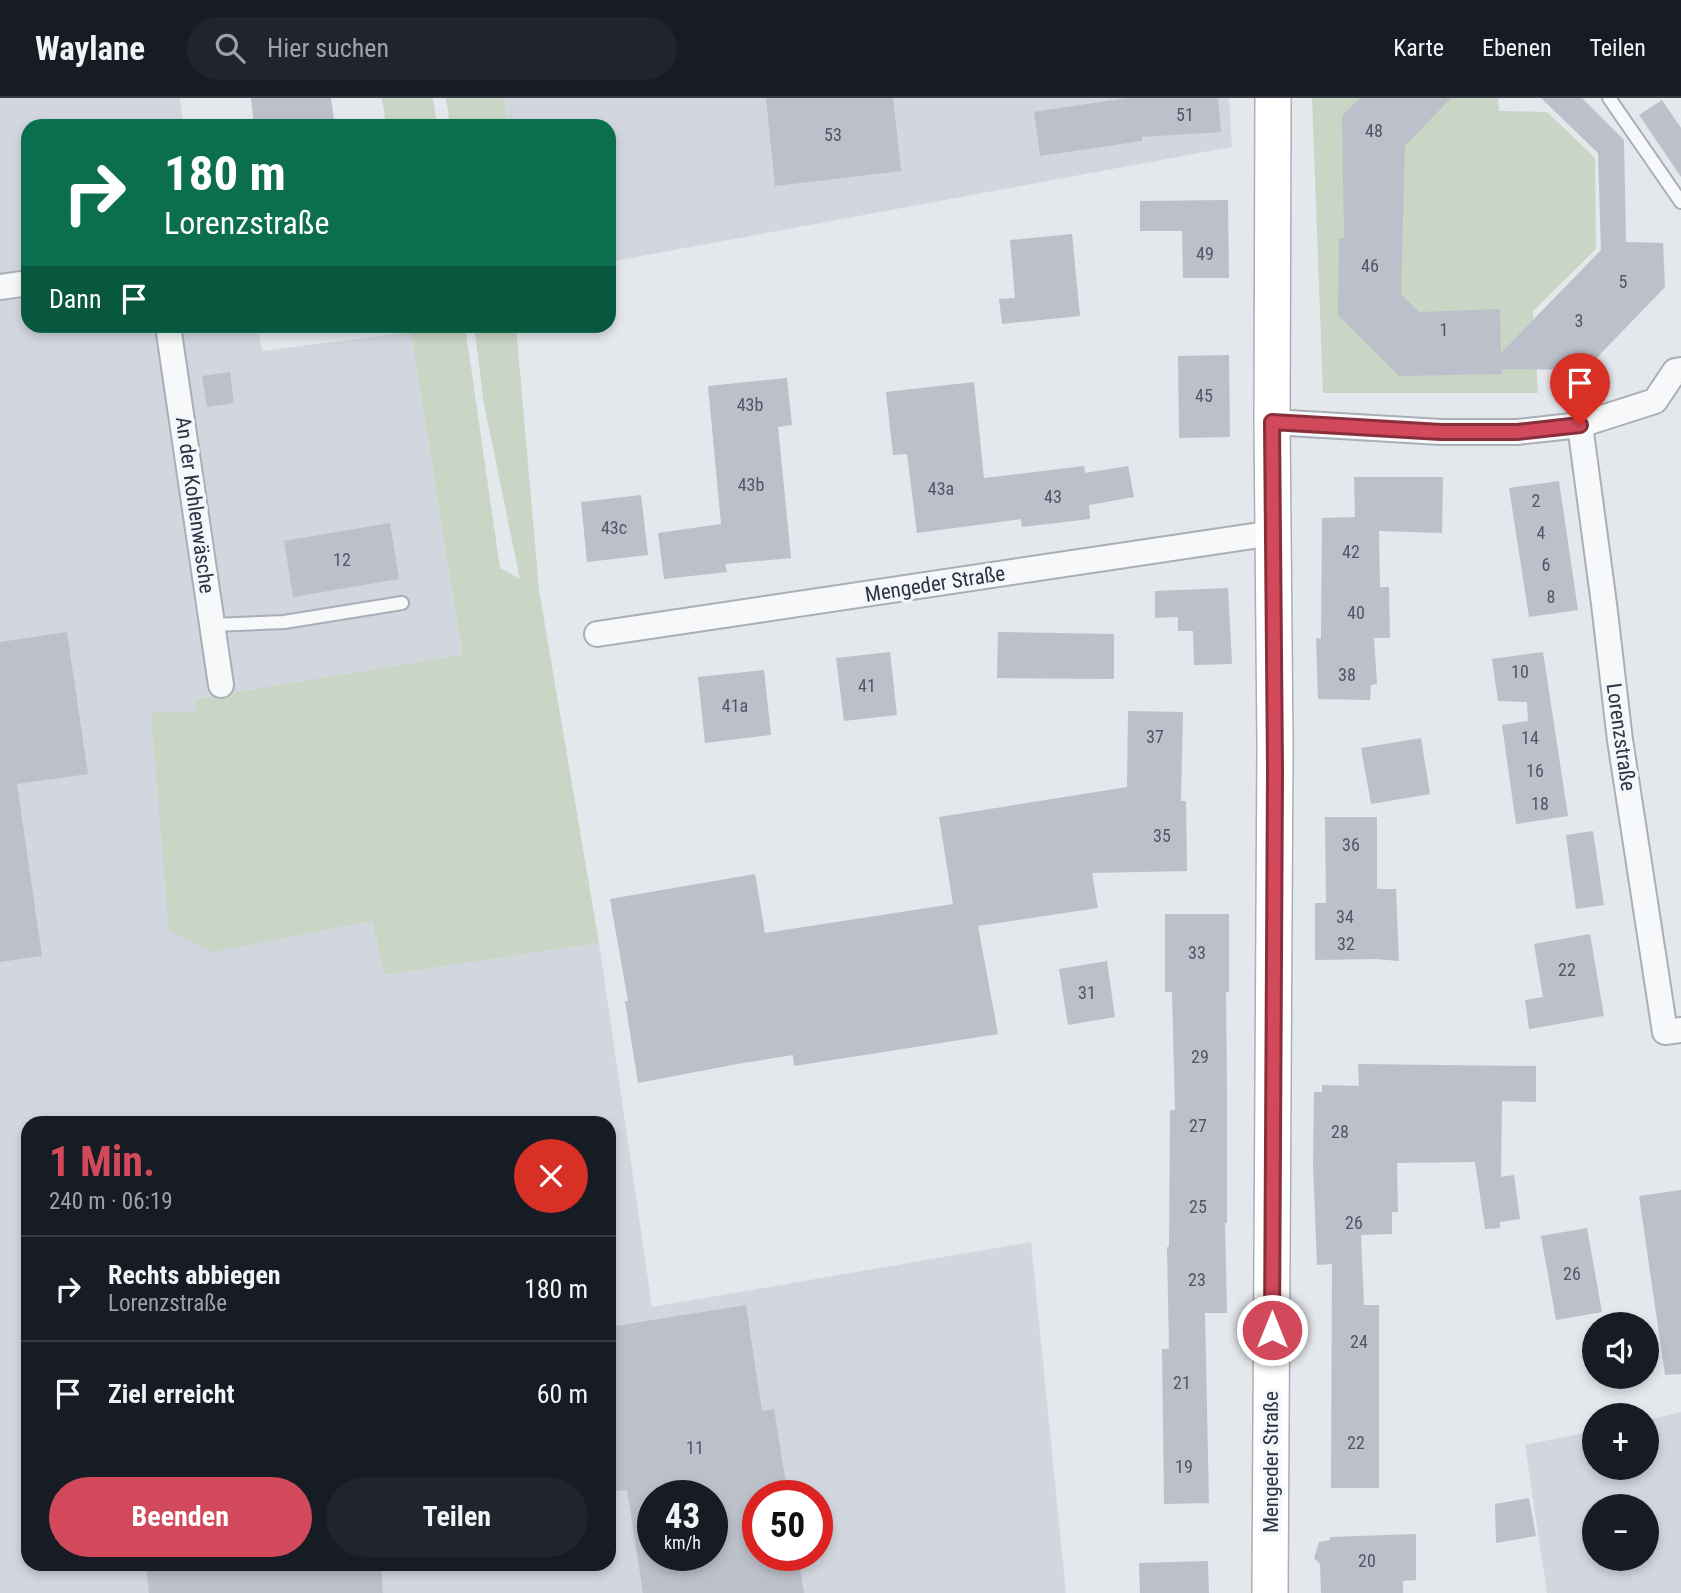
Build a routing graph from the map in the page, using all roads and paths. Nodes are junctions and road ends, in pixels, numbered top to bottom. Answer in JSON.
{"nodes":[{"id":1,"x":1273,"y":98,"type":"edge"},
{"id":2,"x":1609,"y":98,"type":"edge"},
{"id":3,"x":1681,"y":202,"type":"edge"},
{"id":4,"x":21,"y":284,"type":"edge"},
{"id":5,"x":0,"y":287,"type":"edge"},
{"id":6,"x":169,"y":333,"type":"edge"},
{"id":7,"x":1681,"y":370,"type":"edge"},
{"id":8,"x":1272,"y":422,"type":"junction"},
{"id":9,"x":1580,"y":425,"type":"junction"},
{"id":10,"x":1273,"y":533,"type":"junction"},
{"id":11,"x":402,"y":603,"type":"dead end"},
{"id":12,"x":212,"y":625,"type":"junction"},
{"id":13,"x":597,"y":634,"type":"dead end"},
{"id":14,"x":221,"y":685,"type":"dead end"},
{"id":15,"x":1681,"y":1030,"type":"edge"},
{"id":16,"x":1270,"y":1593,"type":"edge"}],
"edges":[{"from":1,"to":8,"type":"main road","name":"Mengeder Straße"},
{"from":2,"to":3,"type":"lane"},
{"from":4,"to":5,"type":"street"},
{"from":6,"to":12,"type":"street","name":"An der Kohlenwäsche"},
{"from":7,"to":9,"type":"street"},
{"from":8,"to":9,"type":"street"},
{"from":8,"to":10,"type":"main road","name":"Mengeder Straße"},
{"from":9,"to":15,"type":"street","name":"Lorenzstraße"},
{"from":10,"to":13,"type":"street","name":"Mengeder Straße"},
{"from":10,"to":16,"type":"main road","name":"Mengeder Straße"},
{"from":11,"to":12,"type":"lane"},
{"from":12,"to":14,"type":"street","name":"An der Kohlenwäsche"}]}
